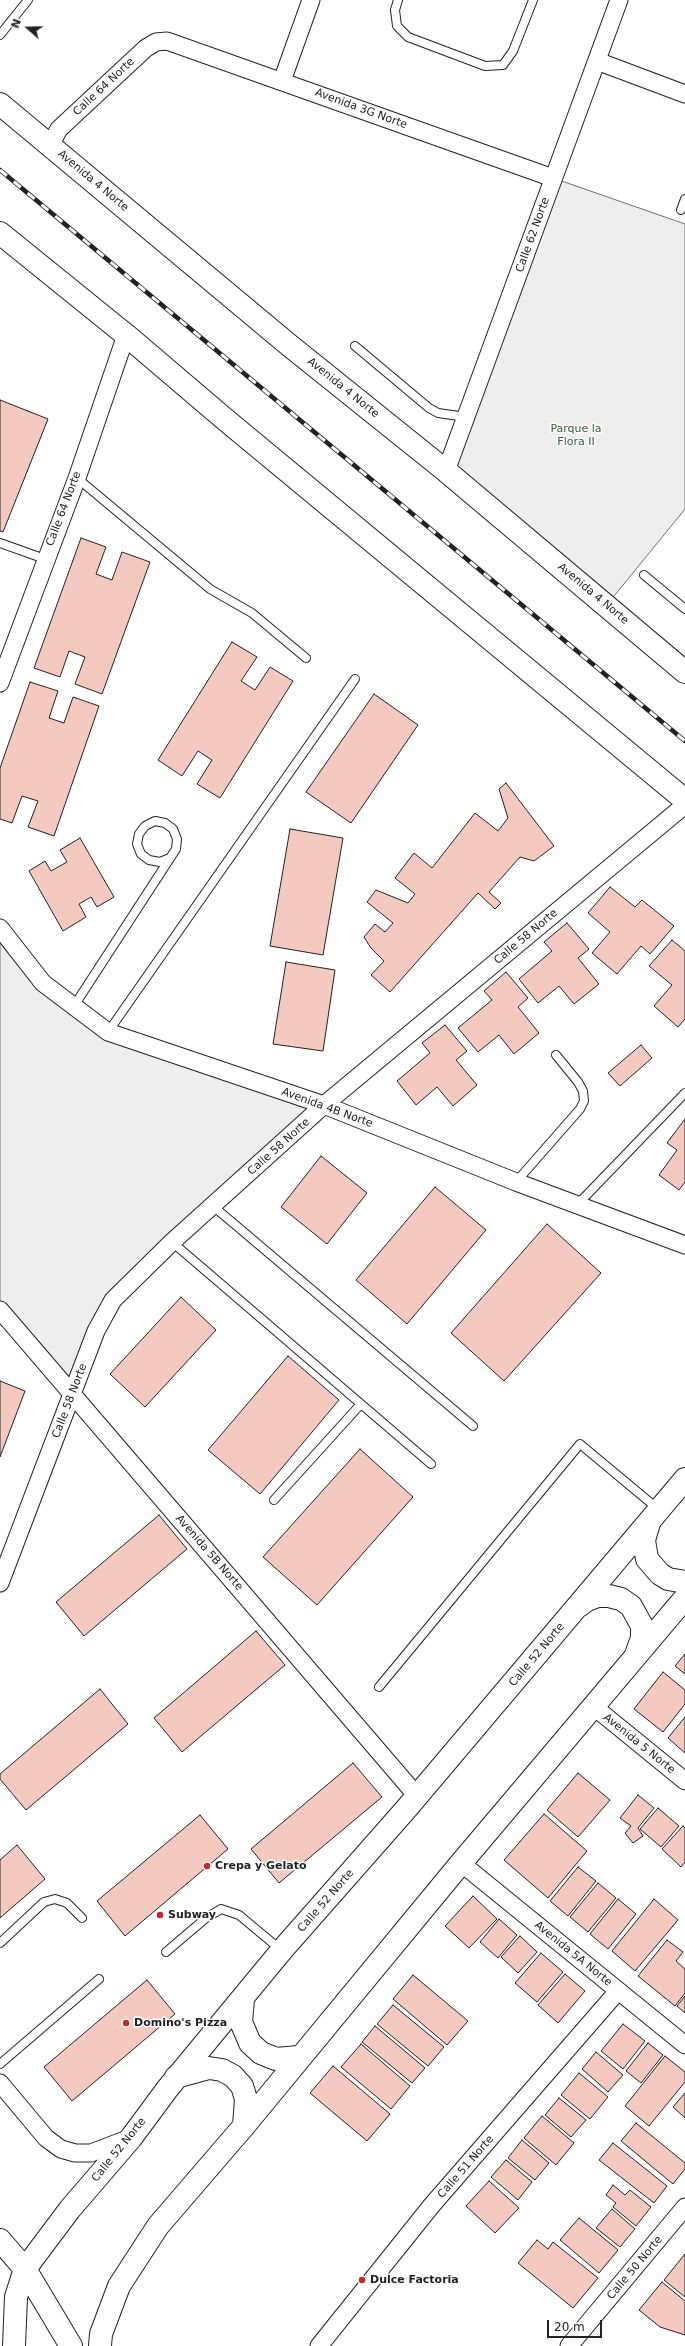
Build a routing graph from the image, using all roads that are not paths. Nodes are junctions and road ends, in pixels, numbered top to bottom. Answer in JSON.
{"nodes":[{"id":1,"x":28,"y":0,"type":"edge"},
{"id":2,"x":311,"y":0,"type":"edge"},
{"id":3,"x":398,"y":0,"type":"edge"},
{"id":4,"x":533,"y":0,"type":"edge"},
{"id":5,"x":619,"y":0,"type":"edge"},
{"id":6,"x":0,"y":35,"type":"edge"},
{"id":7,"x":168,"y":41,"type":"joint"},
{"id":8,"x":597,"y":62,"type":"junction"},
{"id":9,"x":282,"y":80,"type":"junction"},
{"id":10,"x":685,"y":94,"type":"edge"},
{"id":11,"x":0,"y":104,"type":"edge"},
{"id":12,"x":50,"y":145,"type":"junction"},
{"id":13,"x":553,"y":178,"type":"junction"},
{"id":14,"x":685,"y":199,"type":"edge"},
{"id":15,"x":681,"y":210,"type":"dead end"},
{"id":16,"x":0,"y":233,"type":"edge"},
{"id":17,"x":126,"y":335,"type":"junction"},
{"id":18,"x":355,"y":346,"type":"dead end"},
{"id":19,"x":466,"y":417,"type":"junction"},
{"id":20,"x":446,"y":471,"type":"junction"},
{"id":21,"x":77,"y":478,"type":"junction"},
{"id":22,"x":0,"y":543,"type":"edge"},
{"id":23,"x":45,"y":559,"type":"junction"},
{"id":24,"x":644,"y":575,"type":"dead end"},
{"id":25,"x":685,"y":609,"type":"edge"},
{"id":26,"x":306,"y":658,"type":"dead end"},
{"id":27,"x":685,"y":672,"type":"edge"},
{"id":28,"x":355,"y":679,"type":"dead end"},
{"id":29,"x":0,"y":683,"type":"edge"},
{"id":30,"x":685,"y":800,"type":"edge"},
{"id":31,"x":685,"y":805,"type":"edge"},
{"id":32,"x":176,"y":849,"type":"junction"},
{"id":33,"x":0,"y":928,"type":"edge"},
{"id":34,"x":74,"y":1006,"type":"junction"},
{"id":35,"x":108,"y":1032,"type":"junction"},
{"id":36,"x":556,"y":1055,"type":"dead end"},
{"id":37,"x":685,"y":1093,"type":"edge"},
{"id":38,"x":324,"y":1105,"type":"junction"},
{"id":39,"x":516,"y":1182,"type":"junction"},
{"id":40,"x":578,"y":1204,"type":"junction"},
{"id":41,"x":214,"y":1206,"type":"junction"},
{"id":42,"x":172,"y":1242,"type":"junction"},
{"id":43,"x":685,"y":1245,"type":"edge"},
{"id":44,"x":0,"y":1310,"type":"edge"},
{"id":45,"x":73,"y":1394,"type":"junction"},
{"id":46,"x":360,"y":1405,"type":"junction"},
{"id":47,"x":473,"y":1426,"type":"dead end"},
{"id":48,"x":431,"y":1464,"type":"dead end"},
{"id":49,"x":685,"y":1478,"type":"edge"},
{"id":50,"x":274,"y":1500,"type":"dead end"},
{"id":51,"x":654,"y":1516,"type":"junction"},
{"id":52,"x":685,"y":1582,"type":"edge"},
{"id":53,"x":0,"y":1583,"type":"edge"},
{"id":54,"x":685,"y":1598,"type":"edge"},
{"id":55,"x":577,"y":1608,"type":"junction"},
{"id":56,"x":633,"y":1659,"type":"junction"},
{"id":57,"x":379,"y":1687,"type":"dead end"},
{"id":58,"x":593,"y":1706,"type":"junction"},
{"id":59,"x":685,"y":1781,"type":"edge"},
{"id":60,"x":418,"y":1796,"type":"junction"},
{"id":61,"x":460,"y":1863,"type":"junction"},
{"id":62,"x":82,"y":1918,"type":"dead end"},
{"id":63,"x":0,"y":1943,"type":"edge"},
{"id":64,"x":282,"y":1950,"type":"junction"},
{"id":65,"x":166,"y":1952,"type":"dead end"},
{"id":66,"x":99,"y":1979,"type":"dead end"},
{"id":67,"x":618,"y":1991,"type":"junction"},
{"id":68,"x":243,"y":1999,"type":"junction"},
{"id":69,"x":685,"y":2044,"type":"edge"},
{"id":70,"x":299,"y":2057,"type":"junction"},
{"id":71,"x":0,"y":2064,"type":"edge"},
{"id":72,"x":176,"y":2077,"type":"junction"},
{"id":73,"x":0,"y":2083,"type":"edge"},
{"id":74,"x":244,"y":2126,"type":"junction"},
{"id":75,"x":131,"y":2138,"type":"junction"},
{"id":76,"x":685,"y":2207,"type":"edge"},
{"id":77,"x":0,"y":2240,"type":"edge"},
{"id":78,"x":25,"y":2269,"type":"junction"},
{"id":79,"x":14,"y":2346,"type":"edge"},
{"id":80,"x":71,"y":2346,"type":"edge"},
{"id":81,"x":100,"y":2346,"type":"edge"},
{"id":82,"x":319,"y":2346,"type":"edge"},
{"id":83,"x":569,"y":2346,"type":"edge"}],
"edges":[{"from":1,"to":6,"type":"lane"},
{"from":2,"to":9,"type":"street"},
{"from":3,"to":4,"type":"lane"},
{"from":5,"to":8,"type":"street","name":"Calle 62 Norte"},
{"from":7,"to":9,"type":"street","name":"Avenida 3G Norte"},
{"from":7,"to":12,"type":"street","name":"Calle 64 Norte"},
{"from":8,"to":10,"type":"street"},
{"from":8,"to":13,"type":"street","name":"Calle 62 Norte"},
{"from":9,"to":13,"type":"street","name":"Avenida 3G Norte"},
{"from":11,"to":12,"type":"main road","name":"Avenida 4 Norte"},
{"from":12,"to":20,"type":"main road","name":"Avenida 4 Norte"},
{"from":13,"to":19,"type":"street","name":"Calle 62 Norte"},
{"from":14,"to":15,"type":"lane"},
{"from":16,"to":17,"type":"main road"},
{"from":17,"to":21,"type":"street","name":"Calle 64 Norte"},
{"from":17,"to":30,"type":"main road"},
{"from":18,"to":19,"type":"lane"},
{"from":19,"to":20,"type":"street","name":"Calle 62 Norte"},
{"from":20,"to":27,"type":"main road","name":"Avenida 4 Norte"},
{"from":21,"to":23,"type":"street","name":"Calle 64 Norte"},
{"from":21,"to":26,"type":"lane"},
{"from":22,"to":23,"type":"lane"},
{"from":23,"to":29,"type":"street","name":"Calle 64 Norte"},
{"from":24,"to":25,"type":"lane"},
{"from":28,"to":35,"type":"lane"},
{"from":31,"to":38,"type":"street","name":"Calle 58 Norte"},
{"from":32,"to":32,"type":"lane"},
{"from":32,"to":34,"type":"lane"},
{"from":33,"to":34,"type":"street","name":"Avenida 4B Norte"},
{"from":34,"to":35,"type":"street","name":"Avenida 4B Norte"},
{"from":35,"to":38,"type":"street","name":"Avenida 4B Norte"},
{"from":36,"to":39,"type":"lane"},
{"from":37,"to":40,"type":"lane"},
{"from":38,"to":39,"type":"street","name":"Avenida 4B Norte"},
{"from":38,"to":41,"type":"street","name":"Calle 58 Norte"},
{"from":39,"to":40,"type":"street","name":"Avenida 4B Norte"},
{"from":40,"to":43,"type":"street","name":"Avenida 4B Norte"},
{"from":41,"to":42,"type":"street","name":"Calle 58 Norte"},
{"from":41,"to":47,"type":"lane"},
{"from":42,"to":45,"type":"street","name":"Calle 58 Norte"},
{"from":42,"to":46,"type":"lane"},
{"from":44,"to":45,"type":"street","name":"Avenida 5B Norte"},
{"from":45,"to":53,"type":"street","name":"Calle 58 Norte"},
{"from":45,"to":60,"type":"street","name":"Avenida 5B Norte"},
{"from":46,"to":48,"type":"lane"},
{"from":46,"to":50,"type":"lane"},
{"from":49,"to":51,"type":"main road","name":"Calle 52 Norte"},
{"from":51,"to":52,"type":"main road"},
{"from":51,"to":55,"type":"main road","name":"Calle 52 Norte"},
{"from":51,"to":57,"type":"lane"},
{"from":54,"to":56,"type":"main road"},
{"from":55,"to":56,"type":"main road"},
{"from":55,"to":60,"type":"main road","name":"Calle 52 Norte"},
{"from":56,"to":58,"type":"main road"},
{"from":58,"to":59,"type":"street","name":"Avenida 5 Norte"},
{"from":58,"to":61,"type":"main road"},
{"from":60,"to":64,"type":"main road","name":"Calle 52 Norte"},
{"from":61,"to":67,"type":"street","name":"Avenida 5A Norte"},
{"from":61,"to":70,"type":"main road"},
{"from":62,"to":63,"type":"lane"},
{"from":64,"to":65,"type":"lane"},
{"from":64,"to":68,"type":"main road","name":"Calle 52 Norte"},
{"from":66,"to":71,"type":"lane"},
{"from":67,"to":69,"type":"street","name":"Avenida 5A Norte"},
{"from":67,"to":82,"type":"street","name":"Calle 51 Norte"},
{"from":68,"to":70,"type":"main road"},
{"from":68,"to":72,"type":"main road","name":"Calle 52 Norte"},
{"from":70,"to":74,"type":"main road"},
{"from":72,"to":74,"type":"main road"},
{"from":72,"to":75,"type":"main road","name":"Calle 52 Norte"},
{"from":73,"to":75,"type":"street"},
{"from":74,"to":81,"type":"main road"},
{"from":75,"to":78,"type":"main road","name":"Calle 52 Norte"},
{"from":76,"to":83,"type":"street","name":"Calle 50 Norte"},
{"from":77,"to":78,"type":"main road"},
{"from":78,"to":79,"type":"main road","name":"Calle 52 Norte"},
{"from":78,"to":80,"type":"main road"}]}
